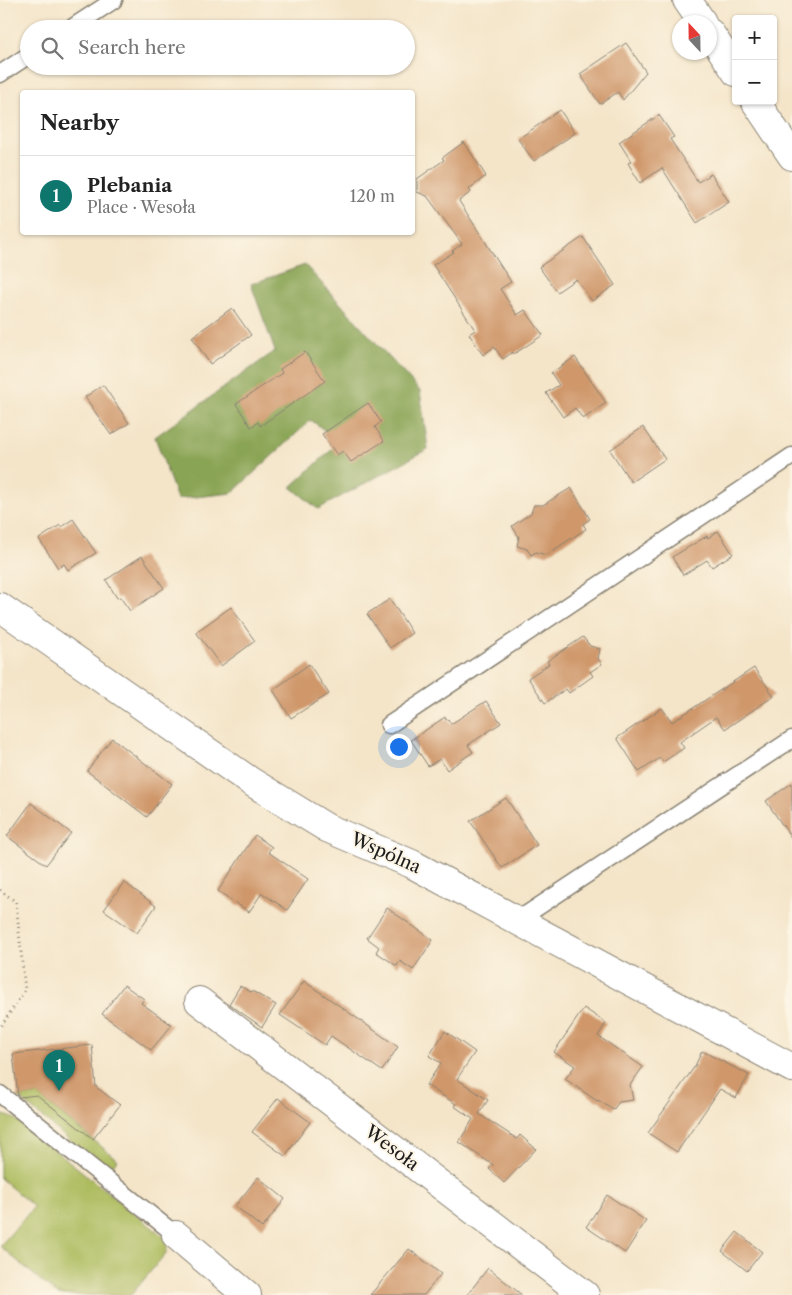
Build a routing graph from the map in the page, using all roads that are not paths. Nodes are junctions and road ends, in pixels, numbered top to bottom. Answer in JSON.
{"nodes":[{"id":1,"x":114,"y":0,"type":"edge"},
{"id":2,"x":687,"y":0,"type":"edge"},
{"id":3,"x":697,"y":15,"type":"edge"},
{"id":4,"x":84,"y":20,"type":"edge"},
{"id":5,"x":717,"y":44,"type":"edge"},
{"id":6,"x":20,"y":61,"type":"edge"},
{"id":7,"x":732,"y":66,"type":"edge"},
{"id":8,"x":0,"y":74,"type":"edge"},
{"id":9,"x":758,"y":105,"type":"edge"},
{"id":10,"x":792,"y":156,"type":"edge"},
{"id":11,"x":792,"y":456,"type":"edge"},
{"id":12,"x":0,"y":607,"type":"edge"},
{"id":13,"x":389,"y":725,"type":"dead end"},
{"id":14,"x":792,"y":739,"type":"edge"},
{"id":15,"x":518,"y":920,"type":"junction"},
{"id":16,"x":199,"y":1001,"type":"dead end"},
{"id":17,"x":792,"y":1068,"type":"edge"},
{"id":18,"x":0,"y":1094,"type":"edge"},
{"id":19,"x":176,"y":1235,"type":"joint"},
{"id":20,"x":247,"y":1295,"type":"edge"},
{"id":21,"x":585,"y":1295,"type":"edge"}],
"edges":[{"from":1,"to":4,"type":"lane"},
{"from":2,"to":3,"type":"street"},
{"from":5,"to":7,"type":"street"},
{"from":6,"to":8,"type":"lane"},
{"from":9,"to":10,"type":"street"},
{"from":11,"to":13,"type":"lane"},
{"from":12,"to":15,"type":"street","name":"Wspólna"},
{"from":14,"to":15,"type":"lane"},
{"from":15,"to":17,"type":"street","name":"Wspólna"},
{"from":16,"to":21,"type":"street","name":"Wesoła"},
{"from":18,"to":19,"type":"lane"},
{"from":19,"to":20,"type":"street"}]}
